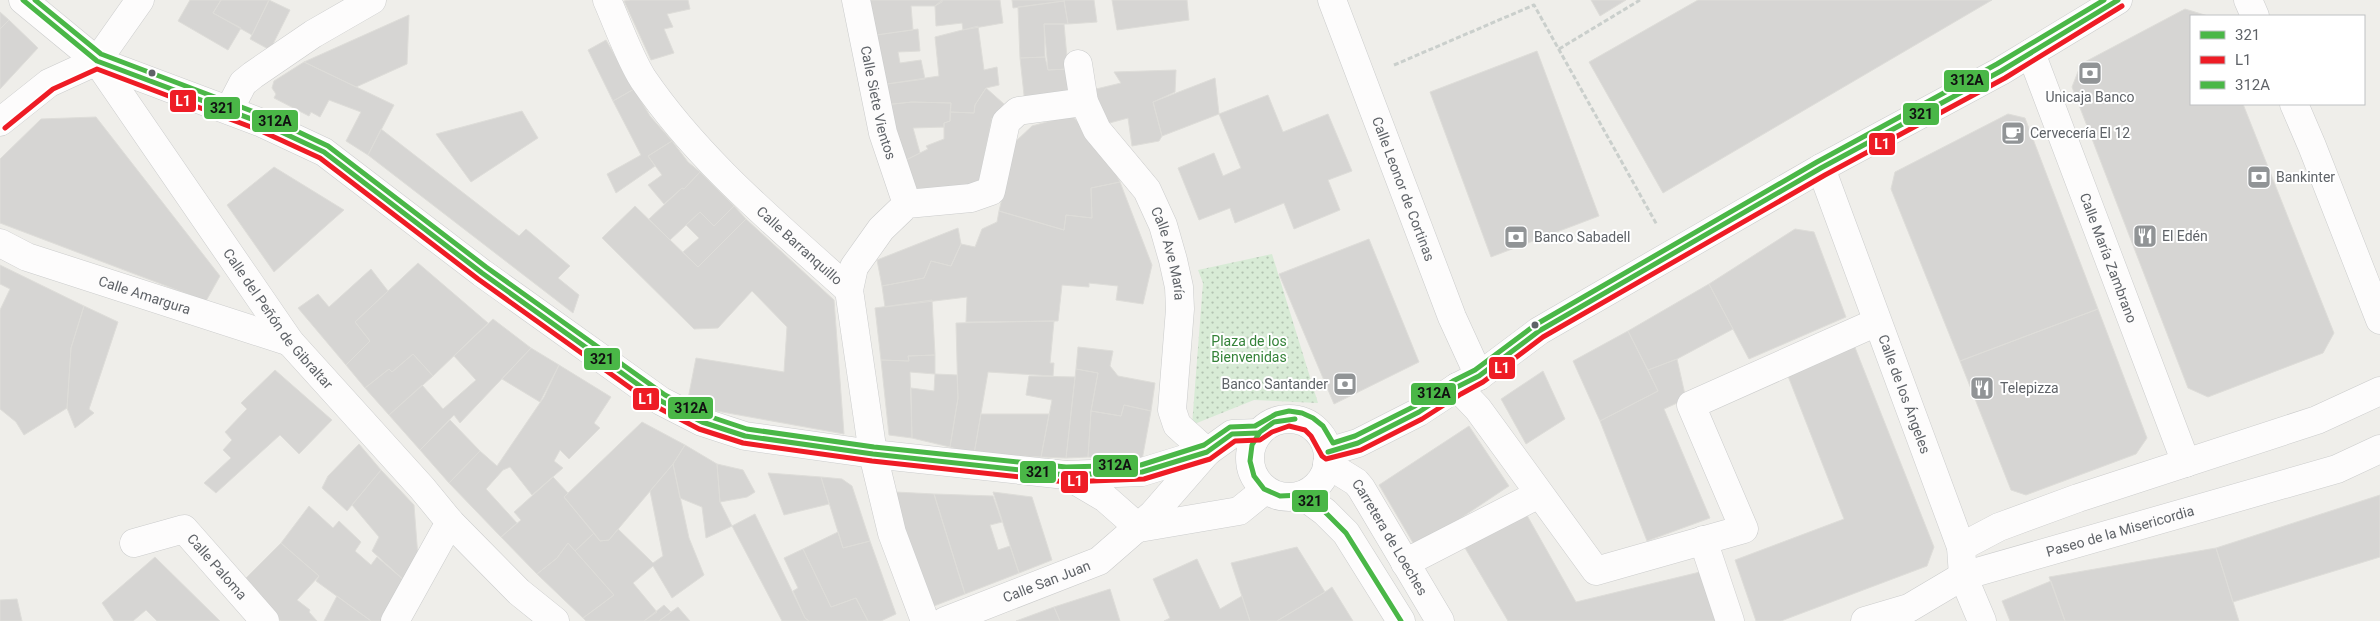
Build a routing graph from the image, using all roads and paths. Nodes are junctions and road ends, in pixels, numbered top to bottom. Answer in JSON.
{"nodes":[{"id":1,"x":23,"y":0,"type":"edge"},
{"id":2,"x":140,"y":0,"type":"edge"},
{"id":3,"x":372,"y":0,"type":"edge"},
{"id":4,"x":607,"y":0,"type":"edge"},
{"id":5,"x":856,"y":0,"type":"edge"},
{"id":6,"x":1332,"y":0,"type":"edge"},
{"id":7,"x":1640,"y":0,"type":"edge"},
{"id":8,"x":2118,"y":0,"type":"edge"},
{"id":9,"x":2248,"y":0,"type":"edge"},
{"id":10,"x":2090,"y":7,"type":"edge"},
{"id":11,"x":2255,"y":15,"type":"edge"},
{"id":12,"x":1559,"y":49,"type":"junction"},
{"id":13,"x":2031,"y":53,"type":"junction"},
{"id":14,"x":97,"y":61,"type":"junction"},
{"id":15,"x":1078,"y":64,"type":"dead end"},
{"id":16,"x":1361,"y":79,"type":"junction"},
{"id":17,"x":1084,"y":102,"type":"junction"},
{"id":18,"x":2294,"y":105,"type":"edge"},
{"id":19,"x":229,"y":110,"type":"junction"},
{"id":20,"x":0,"y":122,"type":"edge"},
{"id":21,"x":1820,"y":168,"type":"junction"},
{"id":22,"x":907,"y":204,"type":"junction"},
{"id":23,"x":0,"y":243,"type":"edge"},
{"id":24,"x":1673,"y":254,"type":"junction"},
{"id":25,"x":849,"y":290,"type":"junction"},
{"id":26,"x":2380,"y":320,"type":"edge"},
{"id":27,"x":1877,"y":322,"type":"junction"},
{"id":28,"x":290,"y":342,"type":"junction"},
{"id":29,"x":1468,"y":382,"type":"junction"},
{"id":30,"x":2380,"y":391,"type":"edge"},
{"id":31,"x":1258,"y":433,"type":"junction"},
{"id":32,"x":2380,"y":449,"type":"edge"},
{"id":33,"x":1207,"y":452,"type":"junction"},
{"id":34,"x":873,"y":454,"type":"junction"},
{"id":35,"x":1328,"y":458,"type":"junction"},
{"id":36,"x":2186,"y":463,"type":"junction"},
{"id":37,"x":1066,"y":475,"type":"junction"},
{"id":38,"x":1265,"y":490,"type":"junction"},
{"id":39,"x":1539,"y":494,"type":"junction"},
{"id":40,"x":1302,"y":495,"type":"junction"},
{"id":41,"x":450,"y":522,"type":"junction"},
{"id":42,"x":1139,"y":528,"type":"junction"},
{"id":43,"x":1703,"y":540,"type":"junction"},
{"id":44,"x":134,"y":544,"type":"dead end"},
{"id":45,"x":1962,"y":547,"type":"junction"},
{"id":46,"x":1405,"y":563,"type":"junction"},
{"id":47,"x":1963,"y":576,"type":"junction"},
{"id":48,"x":265,"y":621,"type":"edge"},
{"id":49,"x":395,"y":621,"type":"edge"},
{"id":50,"x":555,"y":621,"type":"edge"},
{"id":51,"x":925,"y":621,"type":"edge"},
{"id":52,"x":945,"y":621,"type":"edge"},
{"id":53,"x":1400,"y":621,"type":"edge"},
{"id":54,"x":1440,"y":621,"type":"edge"},
{"id":55,"x":1730,"y":621,"type":"edge"},
{"id":56,"x":1865,"y":621,"type":"edge"},
{"id":57,"x":1982,"y":621,"type":"edge"}],
"edges":[{"from":1,"to":14,"type":"street","name":"Calle del Peñón de Gibraltar"},
{"from":2,"to":14,"type":"street"},
{"from":3,"to":19,"type":"street"},
{"from":4,"to":25,"type":"street","name":"Calle Barranquillo"},
{"from":5,"to":22,"type":"street","name":"Calle Siete Vientos"},
{"from":6,"to":16,"type":"street","name":"Calle Leonor de Cortinas"},
{"from":7,"to":12,"type":"path"},
{"from":8,"to":10,"type":"street"},
{"from":9,"to":11,"type":"street"},
{"from":10,"to":13,"type":"street"},
{"from":12,"to":16,"type":"path"},
{"from":12,"to":24,"type":"path"},
{"from":13,"to":21,"type":"street"},
{"from":13,"to":36,"type":"street","name":"Calle María Zambrano"},
{"from":14,"to":19,"type":"street"},
{"from":14,"to":20,"type":"street"},
{"from":14,"to":28,"type":"street","name":"Calle del Peñón de Gibraltar"},
{"from":15,"to":17,"type":"street","name":"Calle Ave María"},
{"from":16,"to":29,"type":"street","name":"Calle Leonor de Cortinas"},
{"from":17,"to":22,"type":"street"},
{"from":17,"to":33,"type":"street","name":"Calle Ave María"},
{"from":18,"to":26,"type":"street"},
{"from":19,"to":34,"type":"street"},
{"from":21,"to":24,"type":"street"},
{"from":21,"to":27,"type":"street","name":"Calle de los Ángeles"},
{"from":22,"to":25,"type":"street"},
{"from":23,"to":28,"type":"street","name":"Calle Amargura"},
{"from":24,"to":29,"type":"street"},
{"from":25,"to":34,"type":"street","name":"Calle Barranquillo"},
{"from":27,"to":43,"type":"street"},
{"from":27,"to":45,"type":"street","name":"Calle de los Ángeles"},
{"from":28,"to":41,"type":"street","name":"Calle del Peñón de Gibraltar"},
{"from":29,"to":35,"type":"street"},
{"from":29,"to":39,"type":"street"},
{"from":30,"to":36,"type":"street"},
{"from":31,"to":33,"type":"street"},
{"from":31,"to":35,"type":"street"},
{"from":31,"to":38,"type":"street"},
{"from":32,"to":47,"type":"street","name":"Paseo de la Misericordia"},
{"from":33,"to":37,"type":"street"},
{"from":33,"to":42,"type":"street","name":"Calle San Juan"},
{"from":34,"to":37,"type":"street"},
{"from":34,"to":51,"type":"street","name":"Calle Barranquillo"},
{"from":35,"to":40,"type":"street"},
{"from":35,"to":46,"type":"street","name":"Carretera de Loeches"},
{"from":36,"to":45,"type":"street"},
{"from":37,"to":42,"type":"street"},
{"from":38,"to":40,"type":"street"},
{"from":38,"to":42,"type":"street","name":"Calle San Juan"},
{"from":39,"to":43,"type":"street"},
{"from":39,"to":46,"type":"street"},
{"from":40,"to":53,"type":"street"},
{"from":41,"to":49,"type":"street"},
{"from":41,"to":50,"type":"street","name":"Calle del Peñón de Gibraltar"},
{"from":42,"to":52,"type":"street","name":"Calle San Juan"},
{"from":43,"to":55,"type":"street"},
{"from":44,"to":48,"type":"street","name":"Calle Paloma"},
{"from":45,"to":47,"type":"street","name":"Calle de los Ángeles"},
{"from":46,"to":54,"type":"street","name":"Carretera de Loeches"},
{"from":47,"to":56,"type":"street","name":"Paseo de la Misericordia"},
{"from":47,"to":57,"type":"street","name":"Calle de los Ángeles"}]}
